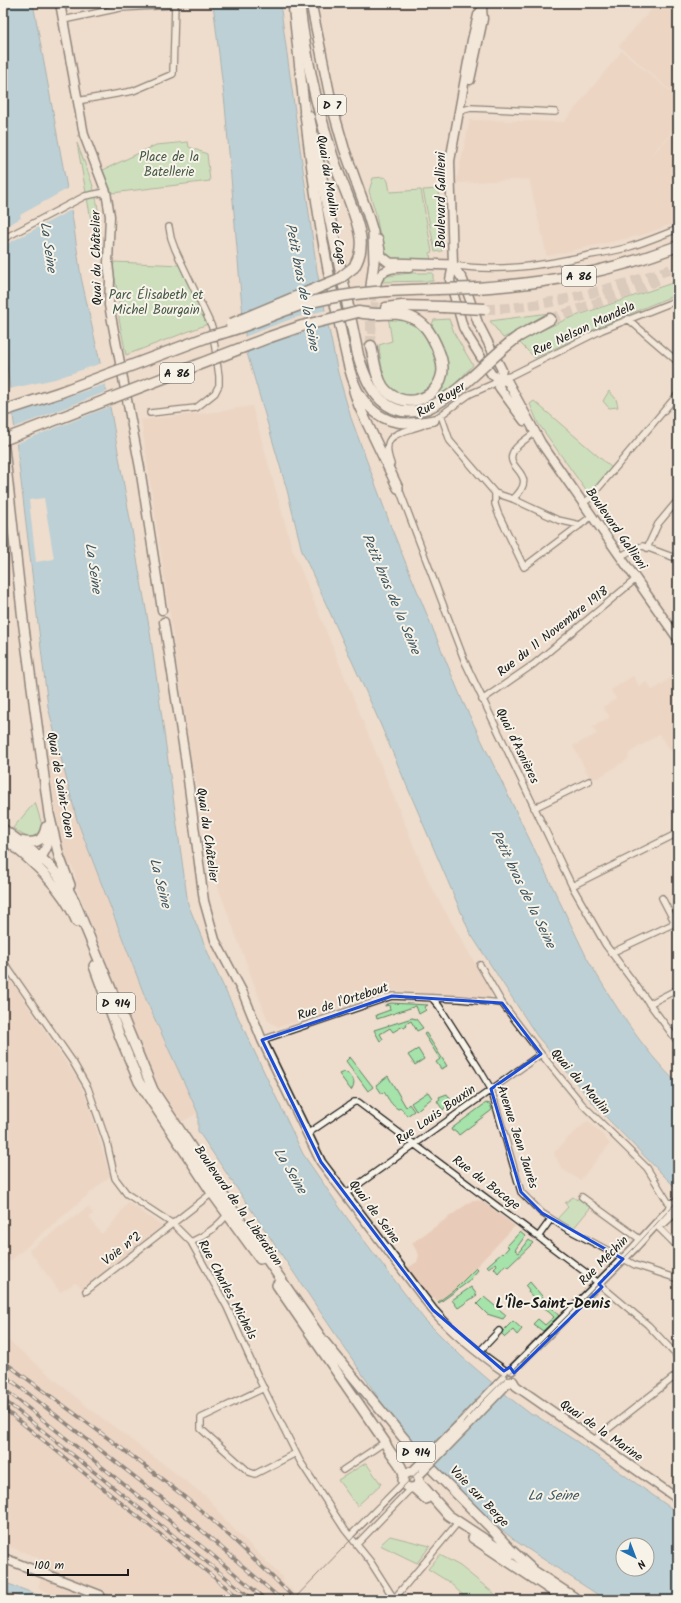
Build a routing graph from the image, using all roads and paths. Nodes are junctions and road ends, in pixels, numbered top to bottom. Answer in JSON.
{"nodes":[{"id":1,"x":60,"y":3,"type":"edge"},
{"id":2,"x":292,"y":3,"type":"edge"},
{"id":3,"x":299,"y":3,"type":"edge"},
{"id":4,"x":311,"y":3,"type":"edge"},
{"id":5,"x":175,"y":4,"type":"edge"},
{"id":6,"x":482,"y":6,"type":"edge"},
{"id":7,"x":63,"y":20,"type":"junction"},
{"id":8,"x":77,"y":101,"type":"junction"},
{"id":9,"x":460,"y":111,"type":"junction"},
{"id":10,"x":555,"y":112,"type":"dead end"},
{"id":11,"x":305,"y":113,"type":"junction"},
{"id":12,"x":106,"y":192,"type":"junction"},
{"id":13,"x":364,"y":204,"type":"junction"},
{"id":14,"x":169,"y":227,"type":"dead end"},
{"id":15,"x":678,"y":229,"type":"edge"},
{"id":16,"x":3,"y":239,"type":"edge"},
{"id":17,"x":678,"y":246,"type":"edge"},
{"id":18,"x":453,"y":265,"type":"junction"},
{"id":19,"x":374,"y":286,"type":"joint"},
{"id":20,"x":678,"y":300,"type":"edge"},
{"id":21,"x":485,"y":309,"type":"tunnel mouth"},
{"id":22,"x":358,"y":312,"type":"junction"},
{"id":23,"x":550,"y":319,"type":"tunnel mouth"},
{"id":24,"x":628,"y":319,"type":"junction"},
{"id":25,"x":210,"y":336,"type":"junction"},
{"id":26,"x":343,"y":339,"type":"junction"},
{"id":27,"x":372,"y":346,"type":"dead end"},
{"id":28,"x":678,"y":362,"type":"edge"},
{"id":29,"x":500,"y":378,"type":"junction"},
{"id":30,"x":678,"y":394,"type":"edge"},
{"id":31,"x":3,"y":411,"type":"edge"},
{"id":32,"x":150,"y":413,"type":"dead end"},
{"id":33,"x":437,"y":418,"type":"junction"},
{"id":34,"x":534,"y":433,"type":"junction"},
{"id":35,"x":392,"y":438,"type":"joint"},
{"id":36,"x":3,"y":439,"type":"edge"},
{"id":37,"x":398,"y":488,"type":"junction"},
{"id":38,"x":495,"y":493,"type":"junction"},
{"id":39,"x":513,"y":498,"type":"junction"},
{"id":40,"x":678,"y":500,"type":"edge"},
{"id":41,"x":583,"y":503,"type":"junction"},
{"id":42,"x":592,"y":516,"type":"junction"},
{"id":43,"x":580,"y":525,"type":"junction"},
{"id":44,"x":647,"y":548,"type":"junction"},
{"id":45,"x":620,"y":556,"type":"junction"},
{"id":46,"x":678,"y":559,"type":"edge"},
{"id":47,"x":636,"y":579,"type":"junction"},
{"id":48,"x":162,"y":610,"type":"dead end"},
{"id":49,"x":164,"y":622,"type":"dead end"},
{"id":50,"x":678,"y":639,"type":"edge"},
{"id":51,"x":482,"y":700,"type":"junction"},
{"id":52,"x":589,"y":782,"type":"dead end"},
{"id":53,"x":534,"y":808,"type":"junction"},
{"id":54,"x":49,"y":814,"type":"junction"},
{"id":55,"x":3,"y":829,"type":"edge"},
{"id":56,"x":678,"y":833,"type":"edge"},
{"id":57,"x":3,"y":837,"type":"edge"},
{"id":58,"x":19,"y":841,"type":"junction"},
{"id":59,"x":59,"y":856,"type":"junction"},
{"id":60,"x":42,"y":858,"type":"junction"},
{"id":61,"x":36,"y":866,"type":"junction"},
{"id":62,"x":51,"y":866,"type":"junction"},
{"id":63,"x":43,"y":873,"type":"junction"},
{"id":64,"x":572,"y":886,"type":"junction"},
{"id":65,"x":69,"y":890,"type":"junction"},
{"id":66,"x":662,"y":898,"type":"dead end"},
{"id":67,"x":676,"y":924,"type":"edge"},
{"id":68,"x":611,"y":953,"type":"junction"},
{"id":69,"x":3,"y":961,"type":"edge"},
{"id":70,"x":480,"y":965,"type":"dead end"},
{"id":71,"x":678,"y":989,"type":"edge"},
{"id":72,"x":432,"y":998,"type":"junction"},
{"id":73,"x":502,"y":1003,"type":"junction"},
{"id":74,"x":649,"y":1004,"type":"junction"},
{"id":75,"x":262,"y":1040,"type":"junction"},
{"id":76,"x":678,"y":1042,"type":"edge"},
{"id":77,"x":541,"y":1054,"type":"junction"},
{"id":78,"x":491,"y":1089,"type":"junction"},
{"id":79,"x":307,"y":1134,"type":"junction"},
{"id":80,"x":414,"y":1144,"type":"junction"},
{"id":81,"x":216,"y":1192,"type":"junction"},
{"id":82,"x":345,"y":1194,"type":"junction"},
{"id":83,"x":582,"y":1197,"type":"dead end"},
{"id":84,"x":677,"y":1204,"type":"edge"},
{"id":85,"x":227,"y":1214,"type":"junction"},
{"id":86,"x":551,"y":1219,"type":"junction"},
{"id":87,"x":173,"y":1224,"type":"junction"},
{"id":88,"x":658,"y":1228,"type":"junction"},
{"id":89,"x":538,"y":1236,"type":"junction"},
{"id":90,"x":641,"y":1240,"type":"junction"},
{"id":91,"x":191,"y":1242,"type":"junction"},
{"id":92,"x":676,"y":1245,"type":"dead end"},
{"id":93,"x":625,"y":1260,"type":"junction"},
{"id":94,"x":678,"y":1279,"type":"edge"},
{"id":95,"x":600,"y":1285,"type":"junction"},
{"id":96,"x":86,"y":1291,"type":"dead end"},
{"id":97,"x":499,"y":1331,"type":"dead end"},
{"id":98,"x":479,"y":1352,"type":"junction"},
{"id":99,"x":678,"y":1357,"type":"edge"},
{"id":100,"x":342,"y":1370,"type":"junction"},
{"id":101,"x":678,"y":1374,"type":"edge"},
{"id":102,"x":507,"y":1378,"type":"junction"},
{"id":103,"x":352,"y":1384,"type":"junction"},
{"id":104,"x":264,"y":1388,"type":"junction"},
{"id":105,"x":365,"y":1389,"type":"junction"},
{"id":106,"x":358,"y":1403,"type":"junction"},
{"id":107,"x":594,"y":1440,"type":"junction"},
{"id":108,"x":385,"y":1442,"type":"junction"},
{"id":109,"x":296,"y":1452,"type":"junction"},
{"id":110,"x":343,"y":1470,"type":"dead end"},
{"id":111,"x":414,"y":1477,"type":"junction"},
{"id":112,"x":678,"y":1499,"type":"edge"},
{"id":113,"x":473,"y":1512,"type":"junction"},
{"id":114,"x":455,"y":1526,"type":"junction"},
{"id":115,"x":350,"y":1536,"type":"junction"},
{"id":116,"x":482,"y":1536,"type":"junction"},
{"id":117,"x":357,"y":1544,"type":"junction"},
{"id":118,"x":496,"y":1553,"type":"junction"},
{"id":119,"x":3,"y":1558,"type":"edge"},
{"id":120,"x":533,"y":1570,"type":"junction"},
{"id":121,"x":100,"y":1595,"type":"tunnel mouth"},
{"id":122,"x":556,"y":1597,"type":"edge"},
{"id":123,"x":395,"y":1599,"type":"edge"},
{"id":124,"x":566,"y":1600,"type":"edge"},
{"id":125,"x":578,"y":1600,"type":"edge"}],
"edges":[{"from":1,"to":7,"type":"street","name":"Quai du Châtelier"},
{"from":2,"to":11,"type":"main road","name":"Quai du Moulin de Cage"},
{"from":3,"to":25,"type":"highway","bridge":true},
{"from":4,"to":13,"type":"main road","name":"Quai du Moulin de Cage","number":"D 7"},
{"from":5,"to":7,"type":"street"},
{"from":5,"to":8,"type":"street"},
{"from":6,"to":9,"type":"street","name":"Boulevard Gallieni"},
{"from":7,"to":8,"type":"street","name":"Quai du Châtelier"},
{"from":8,"to":12,"type":"street","name":"Quai du Châtelier"},
{"from":9,"to":10,"type":"street"},
{"from":9,"to":18,"type":"street","name":"Boulevard Gallieni"},
{"from":11,"to":23,"type":"highway","bridge":true},
{"from":11,"to":26,"type":"main road","name":"Quai du Moulin de Cage"},
{"from":12,"to":16,"type":"street"},
{"from":12,"to":48,"type":"street","name":"Quai du Châtelier"},
{"from":13,"to":18,"type":"main road"},
{"from":13,"to":19,"type":"main road"},
{"from":14,"to":32,"type":"street"},
{"from":15,"to":18,"type":"street"},
{"from":17,"to":25,"type":"highway","number":"A 86","bridge":true},
{"from":18,"to":19,"type":"street"},
{"from":18,"to":29,"type":"street","name":"Boulevard Gallieni"},
{"from":18,"to":29,"type":"street","name":"Boulevard Gallieni"},
{"from":20,"to":24,"type":"street","name":"Rue Nelson Mandela"},
{"from":21,"to":22,"type":"highway","number":"A 86","bridge":true},
{"from":22,"to":27,"type":"highway"},
{"from":22,"to":36,"type":"highway","number":"A 86","bridge":true},
{"from":24,"to":28,"type":"street"},
{"from":24,"to":29,"type":"street","name":"Rue Nelson Mandela"},
{"from":25,"to":31,"type":"highway","number":"A 86","bridge":true},
{"from":26,"to":33,"type":"main road"},
{"from":26,"to":37,"type":"main road"},
{"from":29,"to":33,"type":"street","name":"Rue Royer"},
{"from":29,"to":34,"type":"street","name":"Boulevard Gallieni"},
{"from":30,"to":41,"type":"street"},
{"from":33,"to":35,"type":"street","name":"Rue Royer"},
{"from":33,"to":38,"type":"street"},
{"from":34,"to":39,"type":"street"},
{"from":34,"to":41,"type":"street","name":"Boulevard Gallieni"},
{"from":35,"to":37,"type":"street","name":"Quai d'Asnières"},
{"from":36,"to":54,"type":"main road","name":"Quai de Saint-Ouen"},
{"from":37,"to":51,"type":"street","name":"Quai d'Asnières"},
{"from":38,"to":39,"type":"street"},
{"from":38,"to":43,"type":"street"},
{"from":39,"to":43,"type":"street"},
{"from":40,"to":44,"type":"street"},
{"from":41,"to":42,"type":"street","name":"Boulevard Gallieni"},
{"from":42,"to":43,"type":"street"},
{"from":42,"to":45,"type":"street","name":"Boulevard Gallieni"},
{"from":44,"to":45,"type":"street"},
{"from":44,"to":46,"type":"street"},
{"from":45,"to":47,"type":"street","name":"Boulevard Gallieni"},
{"from":47,"to":50,"type":"street","name":"Boulevard Gallieni"},
{"from":47,"to":51,"type":"street","name":"Rue du 11 Novembre 1918"},
{"from":49,"to":75,"type":"street","name":"Quai du Châtelier"},
{"from":51,"to":53,"type":"street","name":"Quai d'Asnières"},
{"from":52,"to":53,"type":"street"},
{"from":53,"to":64,"type":"street","name":"Quai d'Asnières"},
{"from":54,"to":58,"type":"main road"},
{"from":54,"to":59,"type":"main road","name":"Quai de Saint-Ouen"},
{"from":54,"to":60,"type":"main road"},
{"from":55,"to":58,"type":"main road","number":"D 914"},
{"from":56,"to":64,"type":"street"},
{"from":57,"to":61,"type":"main road","number":"D 914"},
{"from":58,"to":60,"type":"main road","number":"D 914"},
{"from":59,"to":62,"type":"main road"},
{"from":59,"to":65,"type":"main road","name":"Quai de Saint-Ouen"},
{"from":60,"to":61,"type":"main road"},
{"from":60,"to":62,"type":"main road","number":"D 914"},
{"from":61,"to":63,"type":"main road","number":"D 914"},
{"from":62,"to":63,"type":"main road"},
{"from":62,"to":65,"type":"main road","number":"D 914"},
{"from":63,"to":81,"type":"main road","name":"Boulevard de la Libération","number":"D 914"},
{"from":64,"to":68,"type":"street","name":"Quai d'Asnières"},
{"from":65,"to":81,"type":"main road","name":"Quai de Saint-Ouen","number":"D 914"},
{"from":66,"to":67,"type":"street"},
{"from":67,"to":68,"type":"street"},
{"from":68,"to":74,"type":"street","name":"Quai d'Asnières"},
{"from":69,"to":87,"type":"street","name":"Rue Charles Michels"},
{"from":70,"to":73,"type":"street","name":"Quai du Moulin"},
{"from":71,"to":74,"type":"street"},
{"from":72,"to":73,"type":"street","name":"Rue de l'Ortebout"},
{"from":72,"to":75,"type":"street","name":"Rue de l'Ortebout"},
{"from":72,"to":78,"type":"street","name":"Avenue Jean Jaurès"},
{"from":73,"to":77,"type":"street","name":"Quai du Moulin"},
{"from":74,"to":76,"type":"street","name":"Quai d'Asnières"},
{"from":75,"to":79,"type":"street","name":"Quai de Seine"},
{"from":77,"to":78,"type":"street","name":"Rue Louis Bouxin"},
{"from":77,"to":84,"type":"street","name":"Quai du Moulin"},
{"from":78,"to":80,"type":"street","name":"Rue Louis Bouxin"},
{"from":78,"to":86,"type":"street","name":"Avenue Jean Jaurès"},
{"from":79,"to":80,"type":"street","name":"Rue du Bocage"},
{"from":79,"to":82,"type":"street","name":"Quai de Seine"},
{"from":80,"to":82,"type":"street","name":"Rue Louis Bouxin"},
{"from":80,"to":89,"type":"street","name":"Rue du Bocage"},
{"from":81,"to":85,"type":"main road","name":"Boulevard de la Libération","number":"D 914"},
{"from":81,"to":87,"type":"street","name":"Voie n°2"},
{"from":82,"to":98,"type":"street","name":"Quai de Seine"},
{"from":83,"to":90,"type":"street"},
{"from":84,"to":88,"type":"street","name":"Rue Méchin"},
{"from":84,"to":90,"type":"street","name":"Rue Méchin"},
{"from":85,"to":91,"type":"street"},
{"from":85,"to":100,"type":"main road","name":"Boulevard de la Libération","number":"D 914"},
{"from":85,"to":100,"type":"main road","name":"Boulevard de la Libération","number":"D 914"},
{"from":86,"to":89,"type":"street"},
{"from":86,"to":93,"type":"street","name":"Avenue Jean Jaurès"},
{"from":87,"to":91,"type":"street","name":"Rue Charles Michels"},
{"from":87,"to":96,"type":"street","name":"Voie n°2"},
{"from":88,"to":92,"type":"street"},
{"from":88,"to":93,"type":"street","name":"Rue Méchin"},
{"from":89,"to":95,"type":"street","name":"Rue du Bocage"},
{"from":90,"to":93,"type":"street","name":"Rue Méchin"},
{"from":91,"to":104,"type":"street","name":"Rue Charles Michels"},
{"from":93,"to":94,"type":"street","name":"Avenue Jean Jaurès"},
{"from":93,"to":95,"type":"street","name":"Rue Méchin"},
{"from":95,"to":99,"type":"street","name":"Rue du Bocage"},
{"from":95,"to":102,"type":"street","name":"Rue Méchin"},
{"from":97,"to":98,"type":"street"},
{"from":98,"to":102,"type":"street","name":"Quai de Seine"},
{"from":100,"to":103,"type":"main road","number":"D 914"},
{"from":100,"to":105,"type":"main road","name":"Voie sur Berge","number":"D 914"},
{"from":100,"to":106,"type":"main road","name":"Boulevard de la Libération","number":"D 914"},
{"from":101,"to":107,"type":"street"},
{"from":102,"to":107,"type":"street","name":"Quai de la Marine"},
{"from":102,"to":111,"type":"street","name":"Rue Méchin","bridge":true},
{"from":103,"to":105,"type":"main road"},
{"from":103,"to":106,"type":"main road","number":"D 914"},
{"from":104,"to":109,"type":"street","name":"Rue Charles Michels"},
{"from":104,"to":109,"type":"street"},
{"from":105,"to":113,"type":"main road","name":"Voie sur Berge","number":"D 914"},
{"from":106,"to":108,"type":"main road","name":"Boulevard de la Libération","number":"D 914"},
{"from":107,"to":112,"type":"street","name":"Quai de la Marine"},
{"from":108,"to":110,"type":"street"},
{"from":108,"to":111,"type":"main road","name":"Boulevard de la Libération","number":"D 914"},
{"from":109,"to":115,"type":"street","name":"Rue Charles Michels"},
{"from":111,"to":114,"type":"main road","number":"D 914"},
{"from":111,"to":115,"type":"street"},
{"from":111,"to":116,"type":"main road","number":"D 914"},
{"from":111,"to":117,"type":"street"},
{"from":113,"to":116,"type":"main road"},
{"from":113,"to":120,"type":"main road","name":"Voie sur Berge","number":"D 914"},
{"from":114,"to":118,"type":"main road","number":"D 914"},
{"from":114,"to":123,"type":"street"},
{"from":115,"to":117,"type":"street","name":"Rue Charles Michels"},
{"from":116,"to":118,"type":"main road"},
{"from":116,"to":120,"type":"main road","number":"D 914"},
{"from":117,"to":123,"type":"street","name":"Rue Charles Michels"},
{"from":118,"to":122,"type":"main road","number":"D 914"},
{"from":119,"to":121,"type":"street"},
{"from":120,"to":125,"type":"main road","number":"D 914"},
{"from":122,"to":124,"type":"main road","number":"D 914"}]}
